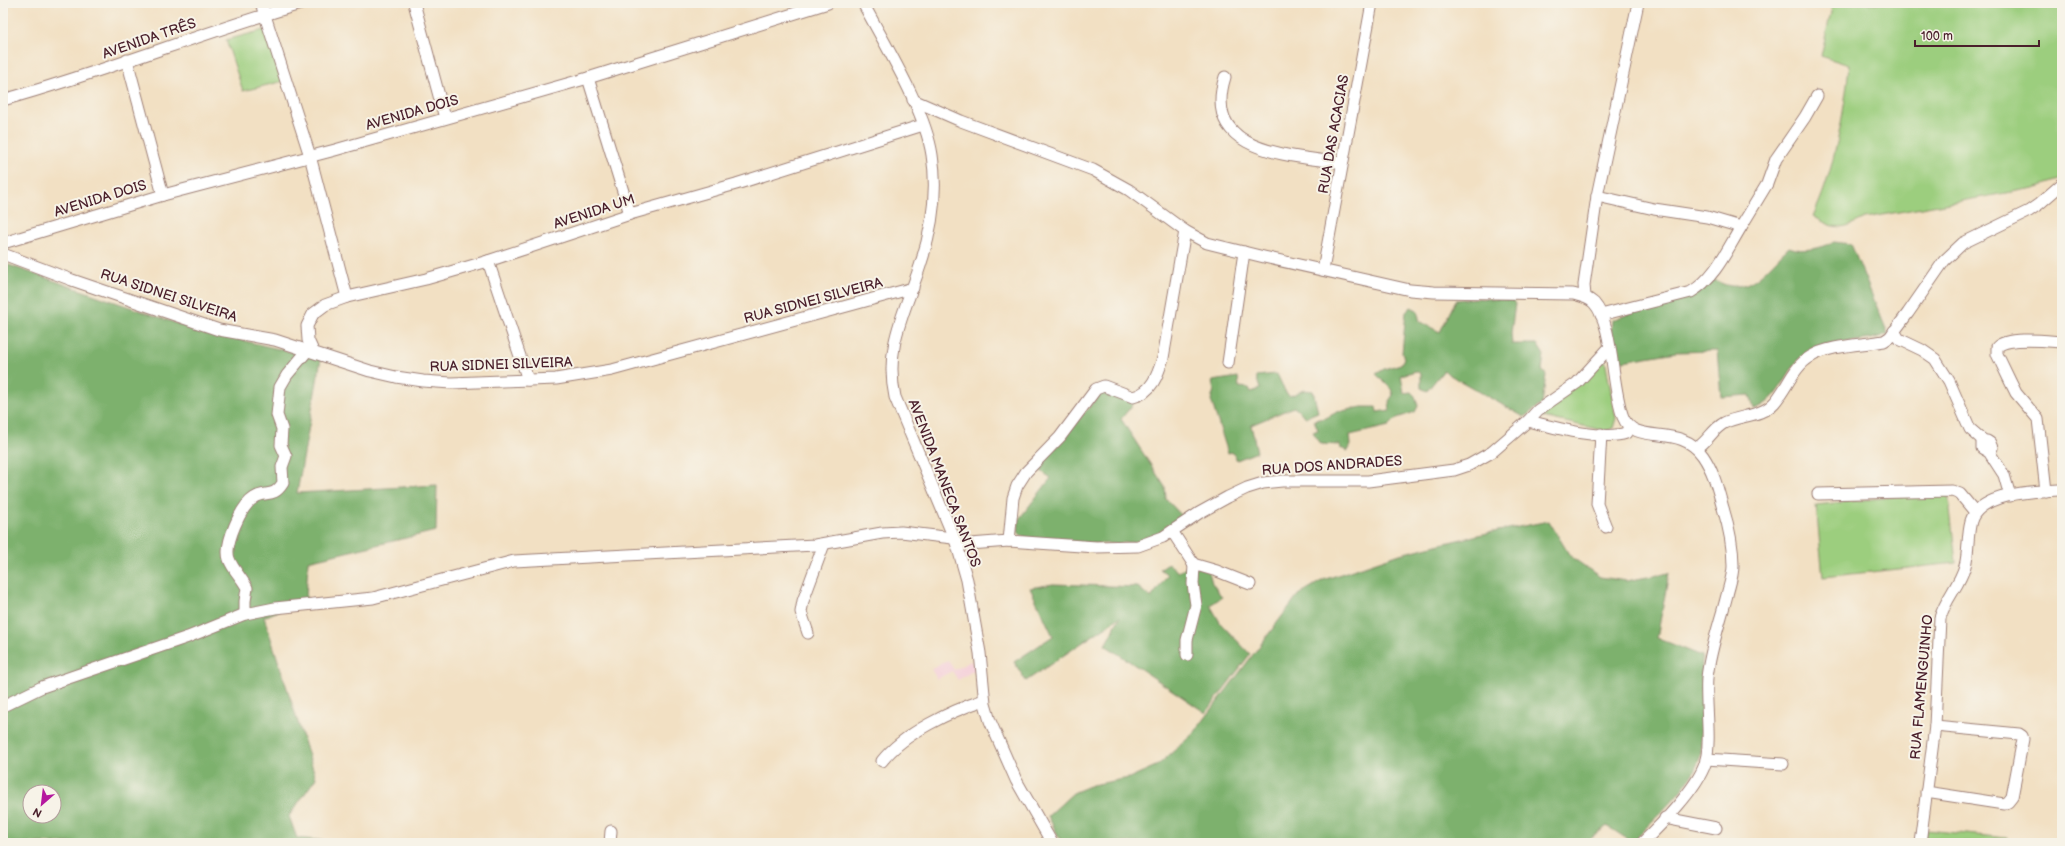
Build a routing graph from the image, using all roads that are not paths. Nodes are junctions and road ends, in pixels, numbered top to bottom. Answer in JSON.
{"nodes":[{"id":1,"x":261,"y":3,"type":"edge"},
{"id":2,"x":304,"y":3,"type":"edge"},
{"id":3,"x":414,"y":3,"type":"edge"},
{"id":4,"x":828,"y":3,"type":"edge"},
{"id":5,"x":863,"y":3,"type":"edge"},
{"id":6,"x":1372,"y":3,"type":"edge"},
{"id":7,"x":1638,"y":3,"type":"edge"},
{"id":8,"x":265,"y":14,"type":"junction"},
{"id":9,"x":127,"y":60,"type":"junction"},
{"id":10,"x":1226,"y":77,"type":"dead end"},
{"id":11,"x":588,"y":78,"type":"junction"},
{"id":12,"x":1817,"y":96,"type":"dead end"},
{"id":13,"x":3,"y":100,"type":"edge"},
{"id":14,"x":913,"y":100,"type":"junction"},
{"id":15,"x":445,"y":118,"type":"junction"},
{"id":16,"x":923,"y":125,"type":"junction"},
{"id":17,"x":310,"y":156,"type":"junction"},
{"id":18,"x":1342,"y":163,"type":"junction"},
{"id":19,"x":2062,"y":184,"type":"edge"},
{"id":20,"x":163,"y":195,"type":"junction"},
{"id":21,"x":1597,"y":196,"type":"junction"},
{"id":22,"x":630,"y":214,"type":"junction"},
{"id":23,"x":1741,"y":227,"type":"junction"},
{"id":24,"x":1185,"y":231,"type":"junction"},
{"id":25,"x":3,"y":243,"type":"edge"},
{"id":26,"x":1244,"y":252,"type":"junction"},
{"id":27,"x":3,"y":254,"type":"edge"},
{"id":28,"x":488,"y":261,"type":"junction"},
{"id":29,"x":1323,"y":270,"type":"junction"},
{"id":30,"x":913,"y":288,"type":"junction"},
{"id":31,"x":1585,"y":296,"type":"junction"},
{"id":32,"x":348,"y":297,"type":"junction"},
{"id":33,"x":1601,"y":315,"type":"junction"},
{"id":34,"x":1894,"y":331,"type":"junction"},
{"id":35,"x":2062,"y":342,"type":"edge"},
{"id":36,"x":1609,"y":348,"type":"junction"},
{"id":37,"x":310,"y":351,"type":"junction"},
{"id":38,"x":1228,"y":363,"type":"dead end"},
{"id":39,"x":528,"y":380,"type":"junction"},
{"id":40,"x":1528,"y":421,"type":"junction"},
{"id":41,"x":1629,"y":428,"type":"junction"},
{"id":42,"x":1601,"y":434,"type":"junction"},
{"id":43,"x":1697,"y":448,"type":"junction"},
{"id":44,"x":2062,"y":490,"type":"edge"},
{"id":45,"x":2046,"y":491,"type":"junction"},
{"id":46,"x":1818,"y":494,"type":"dead end"},
{"id":47,"x":2010,"y":496,"type":"junction"},
{"id":48,"x":1975,"y":512,"type":"junction"},
{"id":49,"x":1606,"y":527,"type":"dead end"},
{"id":50,"x":1172,"y":531,"type":"junction"},
{"id":51,"x":955,"y":541,"type":"junction"},
{"id":52,"x":1009,"y":541,"type":"junction"},
{"id":53,"x":824,"y":544,"type":"junction"},
{"id":54,"x":1193,"y":564,"type":"junction"},
{"id":55,"x":1250,"y":584,"type":"dead end"},
{"id":56,"x":245,"y":614,"type":"junction"},
{"id":57,"x":808,"y":633,"type":"dead end"},
{"id":58,"x":1187,"y":655,"type":"dead end"},
{"id":59,"x":984,"y":700,"type":"junction"},
{"id":60,"x":3,"y":706,"type":"edge"},
{"id":61,"x":1935,"y":726,"type":"junction"},
{"id":62,"x":1706,"y":759,"type":"junction"},
{"id":63,"x":882,"y":761,"type":"dead end"},
{"id":64,"x":1783,"y":764,"type":"dead end"},
{"id":65,"x":1926,"y":792,"type":"junction"},
{"id":66,"x":1665,"y":818,"type":"junction"},
{"id":67,"x":1716,"y":828,"type":"dead end"},
{"id":68,"x":611,"y":831,"type":"dead end"},
{"id":69,"x":610,"y":843,"type":"edge"},
{"id":70,"x":1052,"y":843,"type":"edge"},
{"id":71,"x":1642,"y":843,"type":"edge"},
{"id":72,"x":1920,"y":843,"type":"edge"}],
"edges":[{"from":1,"to":8,"type":"street"},
{"from":2,"to":8,"type":"street","name":"AVENIDA TRÊS"},
{"from":3,"to":15,"type":"street"},
{"from":4,"to":11,"type":"street","name":"AVENIDA DOIS"},
{"from":5,"to":14,"type":"street","name":"AVENIDA MANECA SANTOS"},
{"from":6,"to":18,"type":"street","name":"RUA DAS ACACIAS"},
{"from":7,"to":21,"type":"street"},
{"from":8,"to":9,"type":"street","name":"AVENIDA TRÊS"},
{"from":8,"to":17,"type":"street"},
{"from":9,"to":13,"type":"street","name":"AVENIDA TRÊS"},
{"from":9,"to":20,"type":"street"},
{"from":10,"to":18,"type":"street"},
{"from":11,"to":15,"type":"street","name":"AVENIDA DOIS"},
{"from":11,"to":22,"type":"street"},
{"from":12,"to":23,"type":"street"},
{"from":14,"to":16,"type":"street","name":"AVENIDA MANECA SANTOS"},
{"from":14,"to":24,"type":"street"},
{"from":15,"to":17,"type":"street","name":"AVENIDA DOIS"},
{"from":16,"to":22,"type":"street","name":"AVENIDA UM"},
{"from":16,"to":30,"type":"street","name":"AVENIDA MANECA SANTOS"},
{"from":17,"to":20,"type":"street","name":"AVENIDA DOIS"},
{"from":17,"to":32,"type":"street"},
{"from":18,"to":29,"type":"street","name":"RUA DAS ACACIAS"},
{"from":19,"to":34,"type":"street"},
{"from":20,"to":25,"type":"street","name":"AVENIDA DOIS"},
{"from":21,"to":23,"type":"street"},
{"from":21,"to":31,"type":"street"},
{"from":22,"to":28,"type":"street","name":"AVENIDA UM"},
{"from":23,"to":33,"type":"street"},
{"from":24,"to":26,"type":"street"},
{"from":24,"to":52,"type":"street"},
{"from":26,"to":29,"type":"street"},
{"from":26,"to":38,"type":"street"},
{"from":27,"to":37,"type":"street","name":"RUA SIDNEI SILVEIRA"},
{"from":28,"to":32,"type":"street","name":"AVENIDA UM"},
{"from":28,"to":39,"type":"street"},
{"from":29,"to":31,"type":"street"},
{"from":30,"to":39,"type":"street","name":"RUA SIDNEI SILVEIRA"},
{"from":30,"to":51,"type":"street","name":"AVENIDA MANECA SANTOS"},
{"from":31,"to":33,"type":"street"},
{"from":32,"to":37,"type":"street","name":"AVENIDA UM"},
{"from":33,"to":36,"type":"street"},
{"from":34,"to":43,"type":"street"},
{"from":34,"to":47,"type":"street"},
{"from":35,"to":45,"type":"street"},
{"from":36,"to":40,"type":"street","name":"RUA DOS ANDRADES"},
{"from":36,"to":41,"type":"street"},
{"from":37,"to":39,"type":"street","name":"RUA SIDNEI SILVEIRA"},
{"from":37,"to":56,"type":"street"},
{"from":40,"to":42,"type":"street"},
{"from":40,"to":50,"type":"street","name":"RUA DOS ANDRADES"},
{"from":41,"to":42,"type":"street"},
{"from":41,"to":43,"type":"street"},
{"from":42,"to":49,"type":"street"},
{"from":43,"to":62,"type":"street"},
{"from":44,"to":45,"type":"street"},
{"from":45,"to":47,"type":"street"},
{"from":46,"to":48,"type":"street"},
{"from":47,"to":48,"type":"street"},
{"from":48,"to":61,"type":"street","name":"RUA FLAMENGUINHO"},
{"from":50,"to":52,"type":"street","name":"RUA DOS ANDRADES"},
{"from":50,"to":54,"type":"street"},
{"from":51,"to":52,"type":"street","name":"RUA DOS ANDRADES"},
{"from":51,"to":53,"type":"street","name":"RUA DOS ANDRADES"},
{"from":51,"to":59,"type":"street","name":"AVENIDA MANECA SANTOS"},
{"from":53,"to":56,"type":"street","name":"RUA DOS ANDRADES"},
{"from":53,"to":57,"type":"street"},
{"from":54,"to":55,"type":"street"},
{"from":54,"to":58,"type":"street"},
{"from":56,"to":60,"type":"street","name":"RUA DOS ANDRADES"},
{"from":59,"to":63,"type":"street"},
{"from":59,"to":70,"type":"street","name":"AVENIDA MANECA SANTOS"},
{"from":61,"to":65,"type":"street","name":"RUA FLAMENGUINHO"},
{"from":61,"to":65,"type":"street"},
{"from":62,"to":64,"type":"street"},
{"from":62,"to":66,"type":"street"},
{"from":65,"to":72,"type":"street","name":"RUA FLAMENGUINHO"},
{"from":66,"to":67,"type":"street"},
{"from":66,"to":71,"type":"street"},
{"from":68,"to":69,"type":"street"}]}
